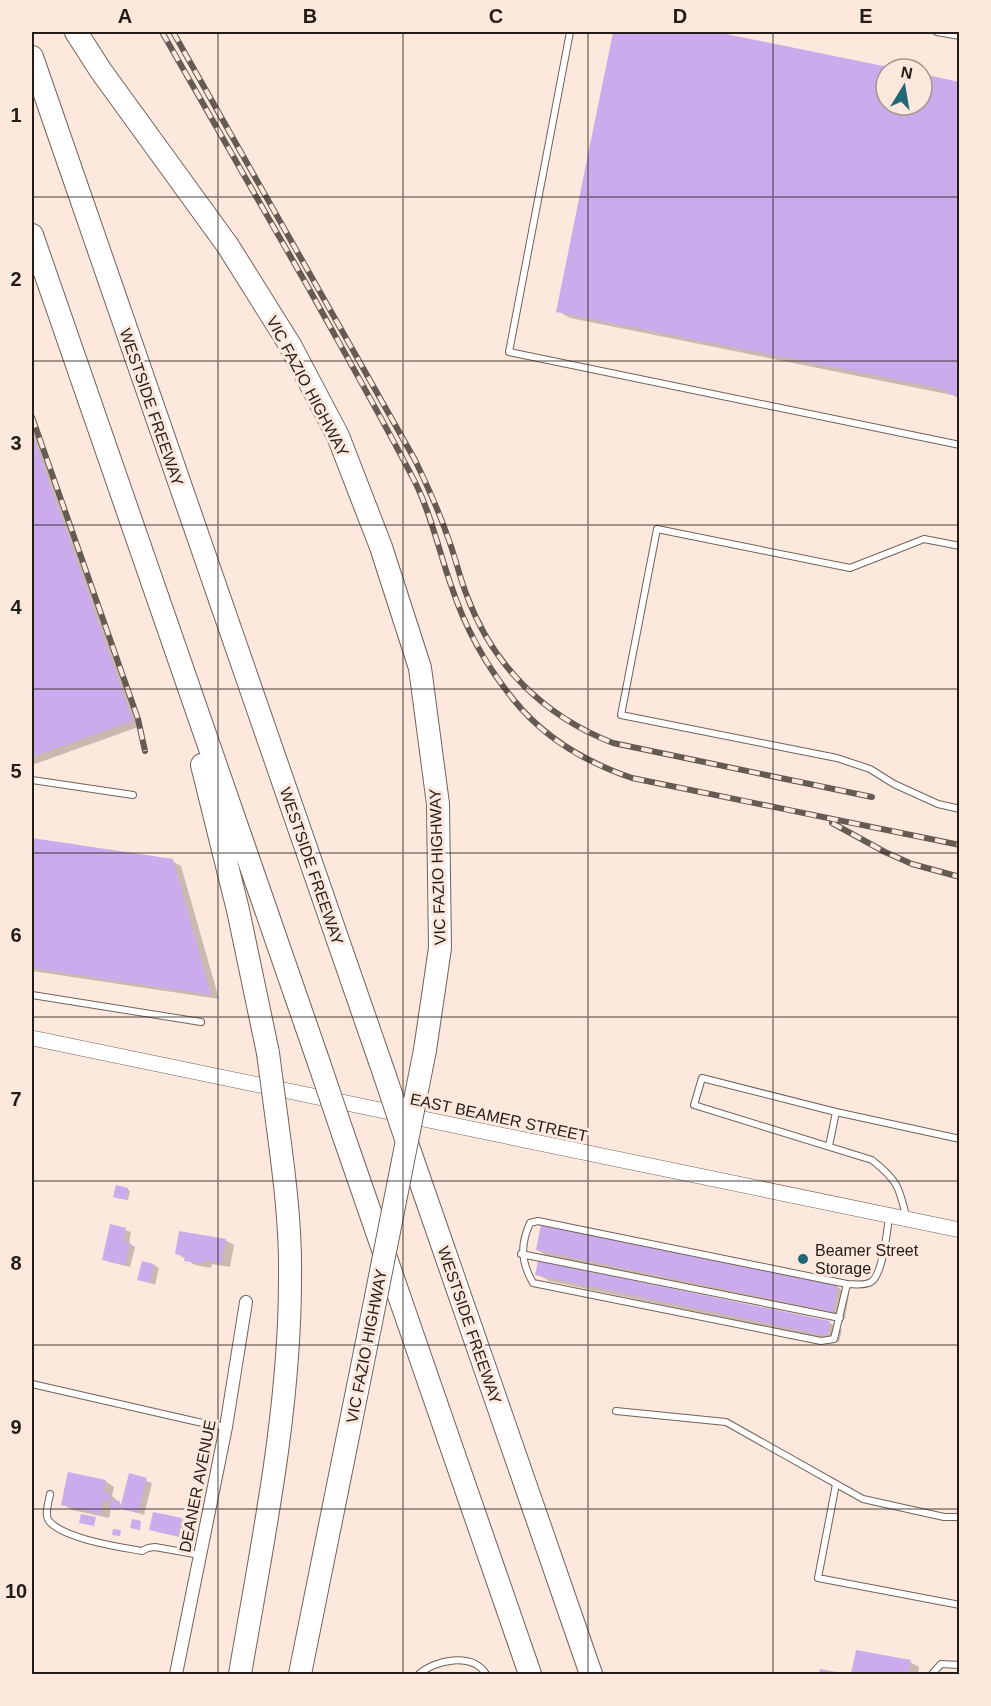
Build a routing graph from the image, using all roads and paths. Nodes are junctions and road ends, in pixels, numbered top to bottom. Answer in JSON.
{"nodes":[{"id":1,"x":76,"y":32,"type":"edge"},
{"id":2,"x":570,"y":32,"type":"edge"},
{"id":3,"x":937,"y":32,"type":"edge"},
{"id":4,"x":960,"y":36,"type":"edge"},
{"id":5,"x":32,"y":57,"type":"edge"},
{"id":6,"x":32,"y":235,"type":"edge"},
{"id":7,"x":960,"y":444,"type":"edge"},
{"id":8,"x":960,"y":546,"type":"edge"},
{"id":9,"x":177,"y":655,"type":"junction"},
{"id":10,"x":32,"y":780,"type":"edge"},
{"id":11,"x":133,"y":795,"type":"dead end"},
{"id":12,"x":960,"y":809,"type":"edge"},
{"id":13,"x":32,"y":995,"type":"edge"},
{"id":14,"x":201,"y":1022,"type":"dead end"},
{"id":15,"x":32,"y":1038,"type":"edge"},
{"id":16,"x":837,"y":1112,"type":"junction"},
{"id":17,"x":960,"y":1139,"type":"edge"},
{"id":18,"x":830,"y":1146,"type":"junction"},
{"id":19,"x":890,"y":1216,"type":"junction"},
{"id":20,"x":906,"y":1220,"type":"junction"},
{"id":21,"x":960,"y":1230,"type":"edge"},
{"id":22,"x":522,"y":1254,"type":"junction"},
{"id":23,"x":847,"y":1284,"type":"junction"},
{"id":24,"x":246,"y":1302,"type":"dead end"},
{"id":25,"x":840,"y":1318,"type":"junction"},
{"id":26,"x":32,"y":1384,"type":"edge"},
{"id":27,"x":616,"y":1411,"type":"dead end"},
{"id":28,"x":226,"y":1427,"type":"junction"},
{"id":29,"x":836,"y":1484,"type":"junction"},
{"id":30,"x":50,"y":1494,"type":"dead end"},
{"id":31,"x":960,"y":1517,"type":"edge"},
{"id":32,"x":200,"y":1555,"type":"junction"},
{"id":33,"x":960,"y":1605,"type":"edge"},
{"id":34,"x":960,"y":1665,"type":"edge"},
{"id":35,"x":176,"y":1674,"type":"edge"},
{"id":36,"x":240,"y":1674,"type":"edge"},
{"id":37,"x":300,"y":1674,"type":"edge"},
{"id":38,"x":419,"y":1674,"type":"edge"},
{"id":39,"x":486,"y":1674,"type":"edge"},
{"id":40,"x":530,"y":1674,"type":"edge"},
{"id":41,"x":591,"y":1674,"type":"edge"},
{"id":42,"x":932,"y":1674,"type":"edge"}],
"edges":[{"from":1,"to":37,"type":"highway","name":"VIC FAZIO HIGHWAY","bridge":true},
{"from":2,"to":7,"type":"lane"},
{"from":3,"to":4,"type":"lane"},
{"from":5,"to":41,"type":"highway","name":"WESTSIDE FREEWAY","bridge":true},
{"from":6,"to":9,"type":"highway"},
{"from":8,"to":12,"type":"lane"},
{"from":9,"to":36,"type":"highway","bridge":true},
{"from":9,"to":40,"type":"highway","bridge":true},
{"from":10,"to":11,"type":"lane"},
{"from":13,"to":14,"type":"lane"},
{"from":15,"to":19,"type":"street","name":"EAST BEAMER STREET"},
{"from":16,"to":17,"type":"lane"},
{"from":16,"to":18,"type":"lane"},
{"from":16,"to":18,"type":"lane"},
{"from":18,"to":20,"type":"lane"},
{"from":19,"to":20,"type":"street","name":"EAST BEAMER STREET"},
{"from":19,"to":23,"type":"lane"},
{"from":20,"to":21,"type":"street","name":"EAST BEAMER STREET"},
{"from":22,"to":23,"type":"lane"},
{"from":22,"to":25,"type":"lane"},
{"from":22,"to":25,"type":"lane"},
{"from":23,"to":25,"type":"lane"},
{"from":24,"to":28,"type":"street","name":"DEANER AVENUE"},
{"from":26,"to":28,"type":"lane"},
{"from":27,"to":29,"type":"lane"},
{"from":28,"to":32,"type":"street","name":"DEANER AVENUE"},
{"from":29,"to":31,"type":"lane"},
{"from":29,"to":33,"type":"lane"},
{"from":30,"to":32,"type":"lane"},
{"from":32,"to":35,"type":"street","name":"DEANER AVENUE"},
{"from":34,"to":42,"type":"lane"},
{"from":38,"to":39,"type":"lane"}]}
